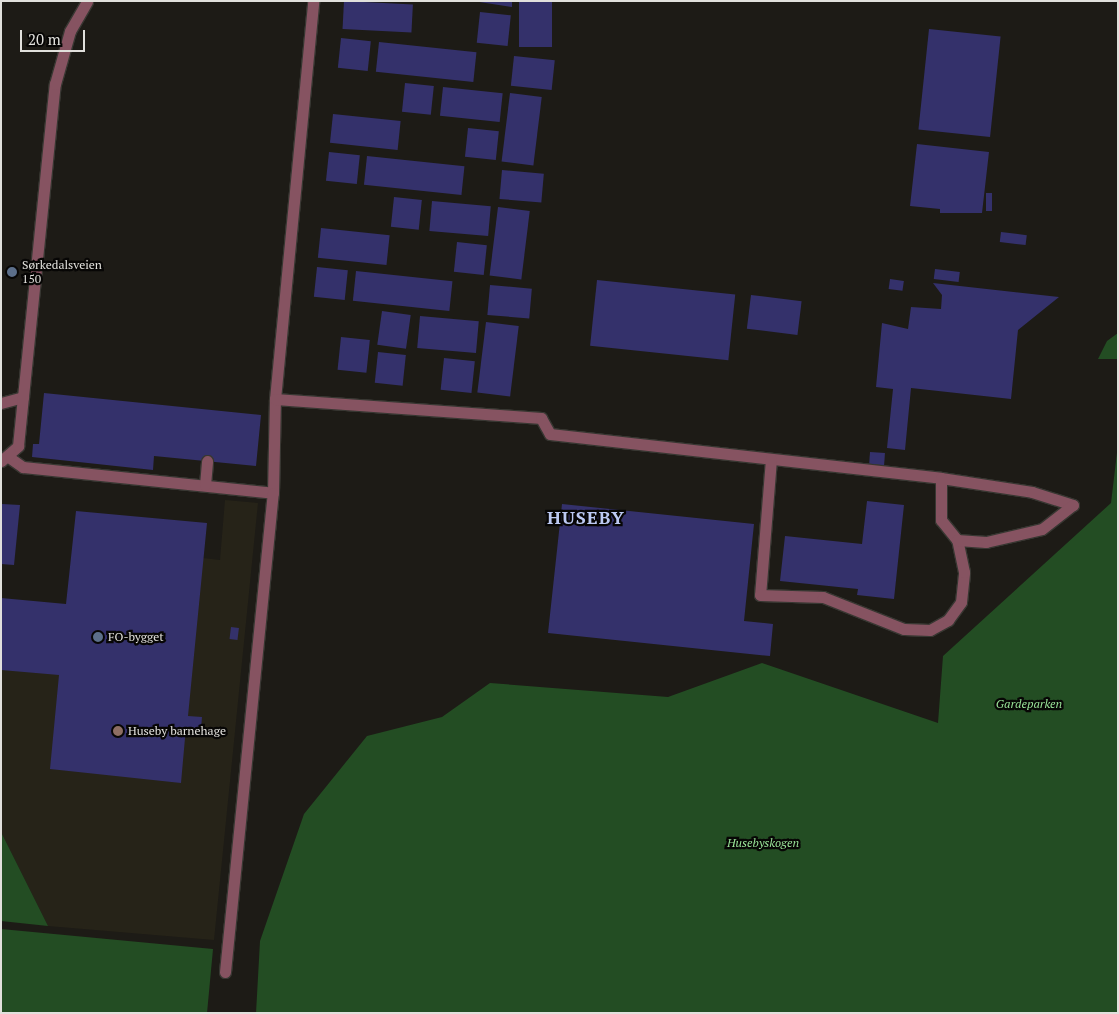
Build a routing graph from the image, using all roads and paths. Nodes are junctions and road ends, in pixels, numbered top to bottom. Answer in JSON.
{"nodes":[{"id":1,"x":87,"y":1,"type":"edge"},
{"id":2,"x":313,"y":1,"type":"edge"},
{"id":3,"x":38,"y":124,"type":"dead end"},
{"id":4,"x":50,"y":125,"type":"junction"},
{"id":5,"x":33,"y":177,"type":"dead end"},
{"id":6,"x":45,"y":179,"type":"junction"},
{"id":7,"x":23,"y":398,"type":"junction"},
{"id":8,"x":275,"y":399,"type":"junction"},
{"id":9,"x":1,"y":403,"type":"edge"},
{"id":10,"x":771,"y":459,"type":"junction"},
{"id":11,"x":6,"y":460,"type":"edge"},
{"id":12,"x":207,"y":461,"type":"dead end"},
{"id":13,"x":941,"y":478,"type":"junction"},
{"id":14,"x":201,"y":484,"type":"junction"},
{"id":15,"x":274,"y":493,"type":"junction"},
{"id":16,"x":957,"y":540,"type":"junction"},
{"id":17,"x":225,"y":972,"type":"dead end"}],
"edges":[{"from":1,"to":4,"type":"lane"},
{"from":2,"to":8,"type":"lane"},
{"from":3,"to":4,"type":"lane"},
{"from":4,"to":6,"type":"lane"},
{"from":5,"to":6,"type":"lane"},
{"from":6,"to":7,"type":"lane"},
{"from":7,"to":9,"type":"lane"},
{"from":7,"to":11,"type":"lane"},
{"from":8,"to":10,"type":"lane"},
{"from":8,"to":15,"type":"lane"},
{"from":10,"to":13,"type":"lane"},
{"from":10,"to":16,"type":"lane"},
{"from":11,"to":14,"type":"lane"},
{"from":12,"to":14,"type":"lane"},
{"from":13,"to":16,"type":"lane"},
{"from":13,"to":16,"type":"lane"},
{"from":14,"to":15,"type":"lane"},
{"from":15,"to":17,"type":"lane"}]}
